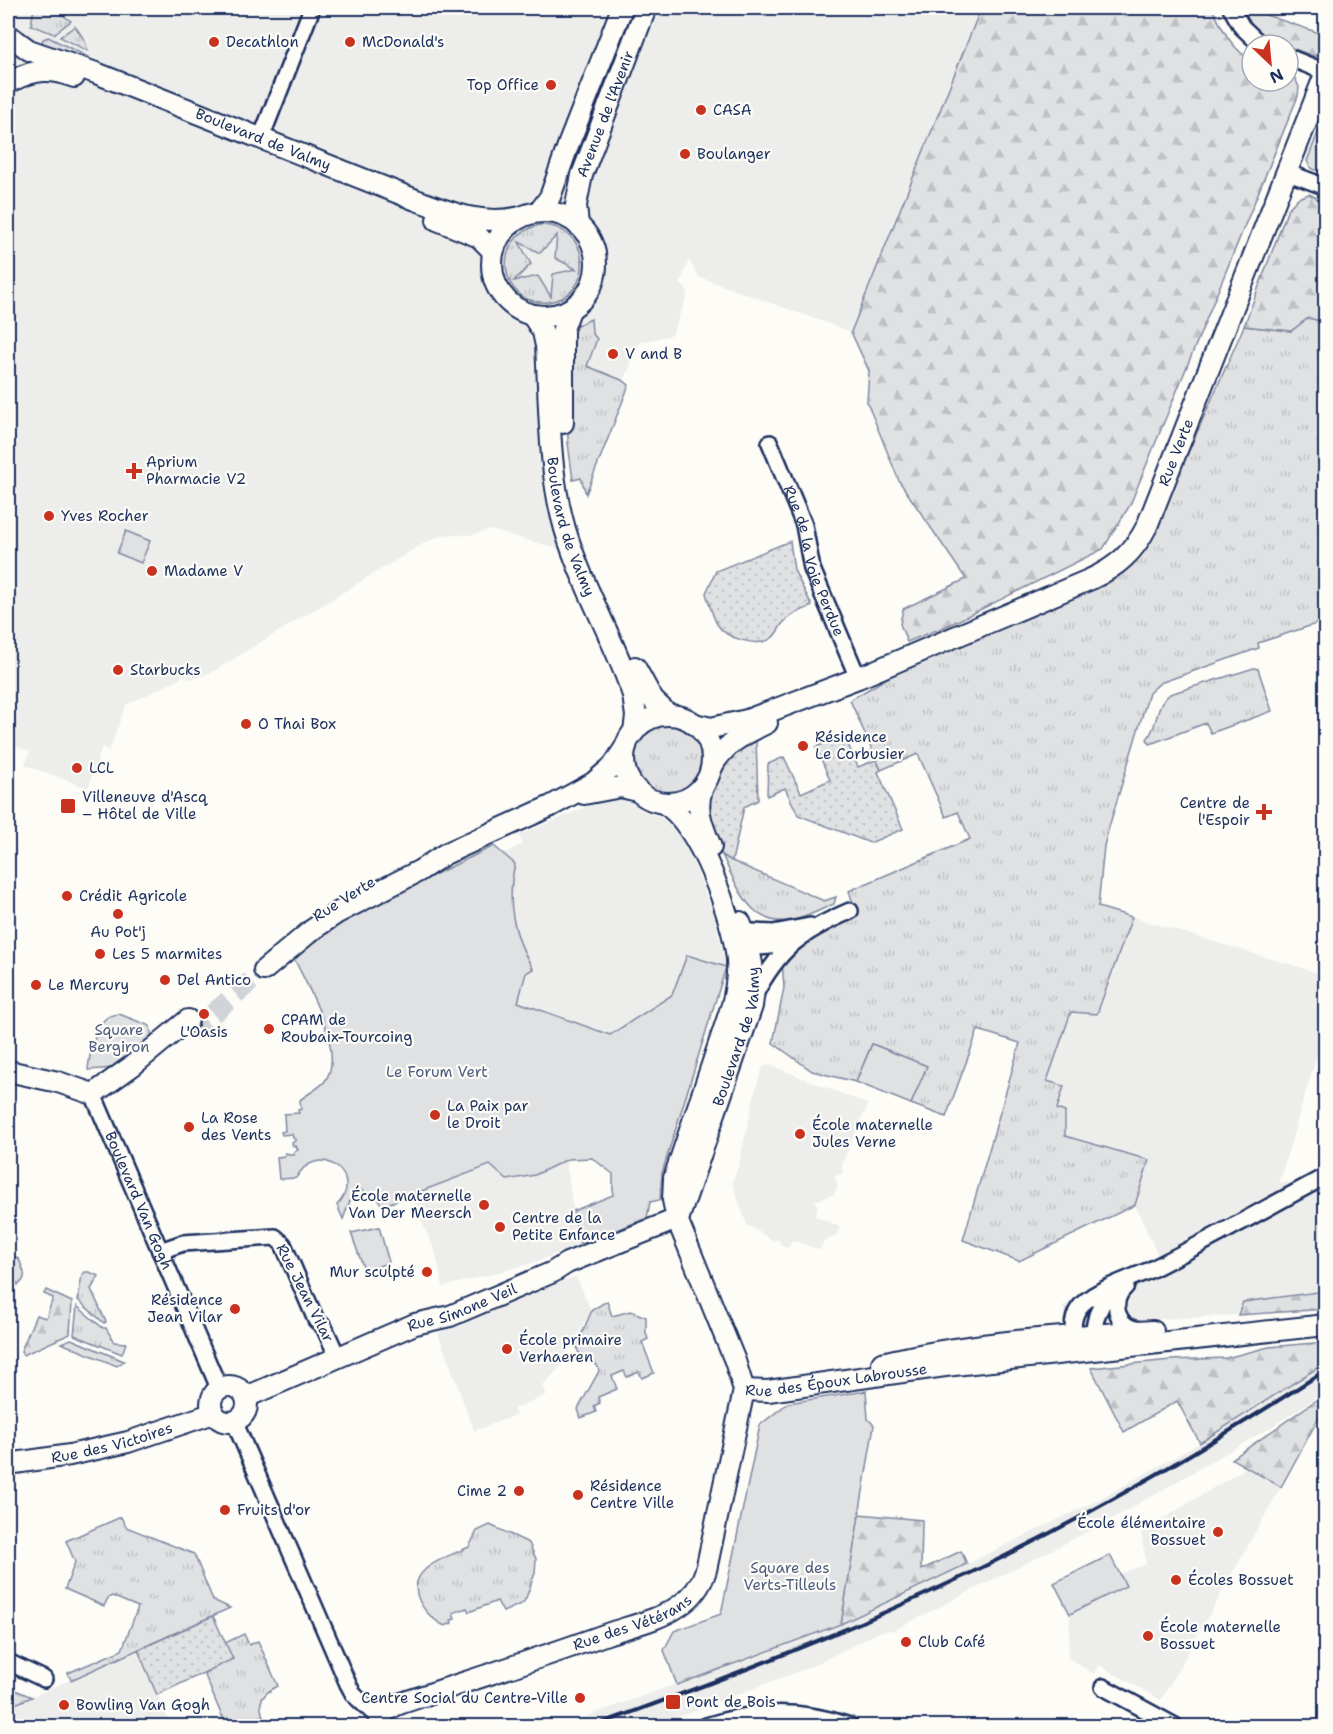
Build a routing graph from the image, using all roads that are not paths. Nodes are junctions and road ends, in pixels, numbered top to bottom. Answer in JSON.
{"nodes":[{"id":1,"x":312,"y":8,"type":"edge"},
{"id":2,"x":622,"y":8,"type":"edge"},
{"id":3,"x":646,"y":8,"type":"edge"},
{"id":4,"x":1231,"y":8,"type":"edge"},
{"id":5,"x":1248,"y":33,"type":"edge"},
{"id":6,"x":9,"y":35,"type":"edge"},
{"id":7,"x":1300,"y":62,"type":"edge"},
{"id":8,"x":1325,"y":72,"type":"edge"},
{"id":9,"x":11,"y":84,"type":"edge"},
{"id":10,"x":261,"y":138,"type":"junction"},
{"id":11,"x":1286,"y":172,"type":"junction"},
{"id":12,"x":1326,"y":187,"type":"edge"},
{"id":13,"x":530,"y":215,"type":"junction"},
{"id":14,"x":578,"y":225,"type":"junction"},
{"id":15,"x":493,"y":251,"type":"junction"},
{"id":16,"x":570,"y":310,"type":"junction"},
{"id":17,"x":532,"y":315,"type":"junction"},
{"id":18,"x":770,"y":443,"type":"dead end"},
{"id":19,"x":858,"y":678,"type":"junction"},
{"id":20,"x":669,"y":715,"type":"junction"},
{"id":21,"x":694,"y":723,"type":"junction"},
{"id":22,"x":630,"y":739,"type":"junction"},
{"id":23,"x":708,"y":776,"type":"junction"},
{"id":24,"x":638,"y":791,"type":"junction"},
{"id":25,"x":663,"y":803,"type":"junction"},
{"id":26,"x":550,"y":806,"type":"junction"},
{"id":27,"x":850,"y":911,"type":"dead end"},
{"id":28,"x":824,"y":922,"type":"junction"},
{"id":29,"x":741,"y":936,"type":"junction"},
{"id":30,"x":800,"y":937,"type":"junction"},
{"id":31,"x":259,"y":968,"type":"tunnel mouth"},
{"id":32,"x":753,"y":998,"type":"junction"},
{"id":33,"x":189,"y":1026,"type":"tunnel mouth"},
{"id":34,"x":8,"y":1071,"type":"edge"},
{"id":35,"x":93,"y":1094,"type":"junction"},
{"id":36,"x":1326,"y":1176,"type":"edge"},
{"id":37,"x":677,"y":1219,"type":"junction"},
{"id":38,"x":160,"y":1251,"type":"junction"},
{"id":39,"x":1150,"y":1270,"type":"junction"},
{"id":40,"x":1126,"y":1286,"type":"junction"},
{"id":41,"x":1326,"y":1325,"type":"edge"},
{"id":42,"x":1304,"y":1327,"type":"junction"},
{"id":43,"x":1147,"y":1331,"type":"junction"},
{"id":44,"x":1082,"y":1341,"type":"junction"},
{"id":45,"x":338,"y":1358,"type":"junction"},
{"id":46,"x":219,"y":1388,"type":"junction"},
{"id":47,"x":744,"y":1390,"type":"junction"},
{"id":48,"x":246,"y":1397,"type":"junction"},
{"id":49,"x":214,"y":1413,"type":"junction"},
{"id":50,"x":234,"y":1421,"type":"junction"},
{"id":51,"x":8,"y":1464,"type":"edge"},
{"id":52,"x":8,"y":1662,"type":"edge"},
{"id":53,"x":44,"y":1679,"type":"dead end"},
{"id":54,"x":1102,"y":1687,"type":"dead end"},
{"id":55,"x":379,"y":1723,"type":"edge"},
{"id":56,"x":1167,"y":1725,"type":"edge"},
{"id":57,"x":706,"y":1726,"type":"edge"},
{"id":58,"x":850,"y":1726,"type":"edge"}],
"edges":[{"from":1,"to":10,"type":"street"},
{"from":2,"to":13,"type":"main road","name":"Avenue de l'Avenir"},
{"from":3,"to":14,"type":"main road","name":"Avenue de l'Avenir"},
{"from":4,"to":5,"type":"street"},
{"from":6,"to":9,"type":"main road"},
{"from":6,"to":10,"type":"main road","name":"Boulevard de Valmy"},
{"from":7,"to":8,"type":"street"},
{"from":8,"to":11,"type":"main road","name":"Rue Verte"},
{"from":9,"to":15,"type":"main road","name":"Boulevard de Valmy"},
{"from":10,"to":13,"type":"main road","name":"Boulevard de Valmy"},
{"from":11,"to":12,"type":"street"},
{"from":11,"to":19,"type":"main road","name":"Rue Verte"},
{"from":13,"to":14,"type":"main road"},
{"from":13,"to":15,"type":"main road"},
{"from":14,"to":16,"type":"main road"},
{"from":15,"to":17,"type":"main road"},
{"from":16,"to":17,"type":"main road"},
{"from":16,"to":20,"type":"main road","name":"Boulevard de Valmy"},
{"from":17,"to":22,"type":"main road","name":"Boulevard de Valmy"},
{"from":18,"to":19,"type":"street","name":"Rue de la Voie Perdue"},
{"from":19,"to":21,"type":"main road","name":"Rue Verte"},
{"from":19,"to":23,"type":"main road","name":"Rue Verte"},
{"from":20,"to":21,"type":"main road"},
{"from":20,"to":22,"type":"main road"},
{"from":21,"to":23,"type":"main road"},
{"from":22,"to":24,"type":"main road"},
{"from":22,"to":26,"type":"main road","name":"Rue Verte"},
{"from":23,"to":25,"type":"main road"},
{"from":23,"to":29,"type":"main road","name":"Boulevard de Valmy"},
{"from":24,"to":25,"type":"main road"},
{"from":24,"to":26,"type":"main road","name":"Rue Verte"},
{"from":25,"to":29,"type":"main road","name":"Boulevard de Valmy"},
{"from":26,"to":31,"type":"main road","name":"Rue Verte"},
{"from":27,"to":28,"type":"street"},
{"from":28,"to":29,"type":"street"},
{"from":28,"to":30,"type":"street"},
{"from":29,"to":30,"type":"street"},
{"from":29,"to":32,"type":"main road","name":"Boulevard de Valmy"},
{"from":29,"to":37,"type":"main road","name":"Boulevard de Valmy"},
{"from":30,"to":32,"type":"street"},
{"from":32,"to":37,"type":"main road","name":"Boulevard de Valmy"},
{"from":33,"to":35,"type":"main road"},
{"from":34,"to":35,"type":"main road"},
{"from":35,"to":38,"type":"street","name":"Boulevard Van Gogh"},
{"from":36,"to":39,"type":"street"},
{"from":37,"to":45,"type":"main road","name":"Rue Simone Veil"},
{"from":37,"to":47,"type":"main road","name":"Boulevard de Valmy"},
{"from":38,"to":45,"type":"street","name":"Rue Jean Vilar"},
{"from":38,"to":46,"type":"street","name":"Boulevard Van Gogh"},
{"from":39,"to":40,"type":"street"},
{"from":39,"to":44,"type":"street"},
{"from":40,"to":43,"type":"street","name":"Rue des Époux Labrousse"},
{"from":40,"to":44,"type":"street"},
{"from":41,"to":42,"type":"main road","name":"Rue des Époux Labrousse"},
{"from":42,"to":43,"type":"main road","name":"Rue des Époux Labrousse"},
{"from":42,"to":44,"type":"main road","name":"Rue des Époux Labrousse"},
{"from":43,"to":44,"type":"main road","name":"Rue des Époux Labrousse"},
{"from":44,"to":47,"type":"main road","name":"Rue des Époux Labrousse"},
{"from":45,"to":48,"type":"main road","name":"Rue Simone Veil"},
{"from":46,"to":48,"type":"main road"},
{"from":46,"to":49,"type":"main road"},
{"from":47,"to":55,"type":"main road","name":"Rue des Vétérans"},
{"from":48,"to":50,"type":"main road"},
{"from":49,"to":50,"type":"main road"},
{"from":49,"to":51,"type":"main road","name":"Rue des Victoires"},
{"from":50,"to":55,"type":"street"},
{"from":52,"to":53,"type":"street"},
{"from":54,"to":56,"type":"street"},
{"from":57,"to":58,"type":"street"}]}
